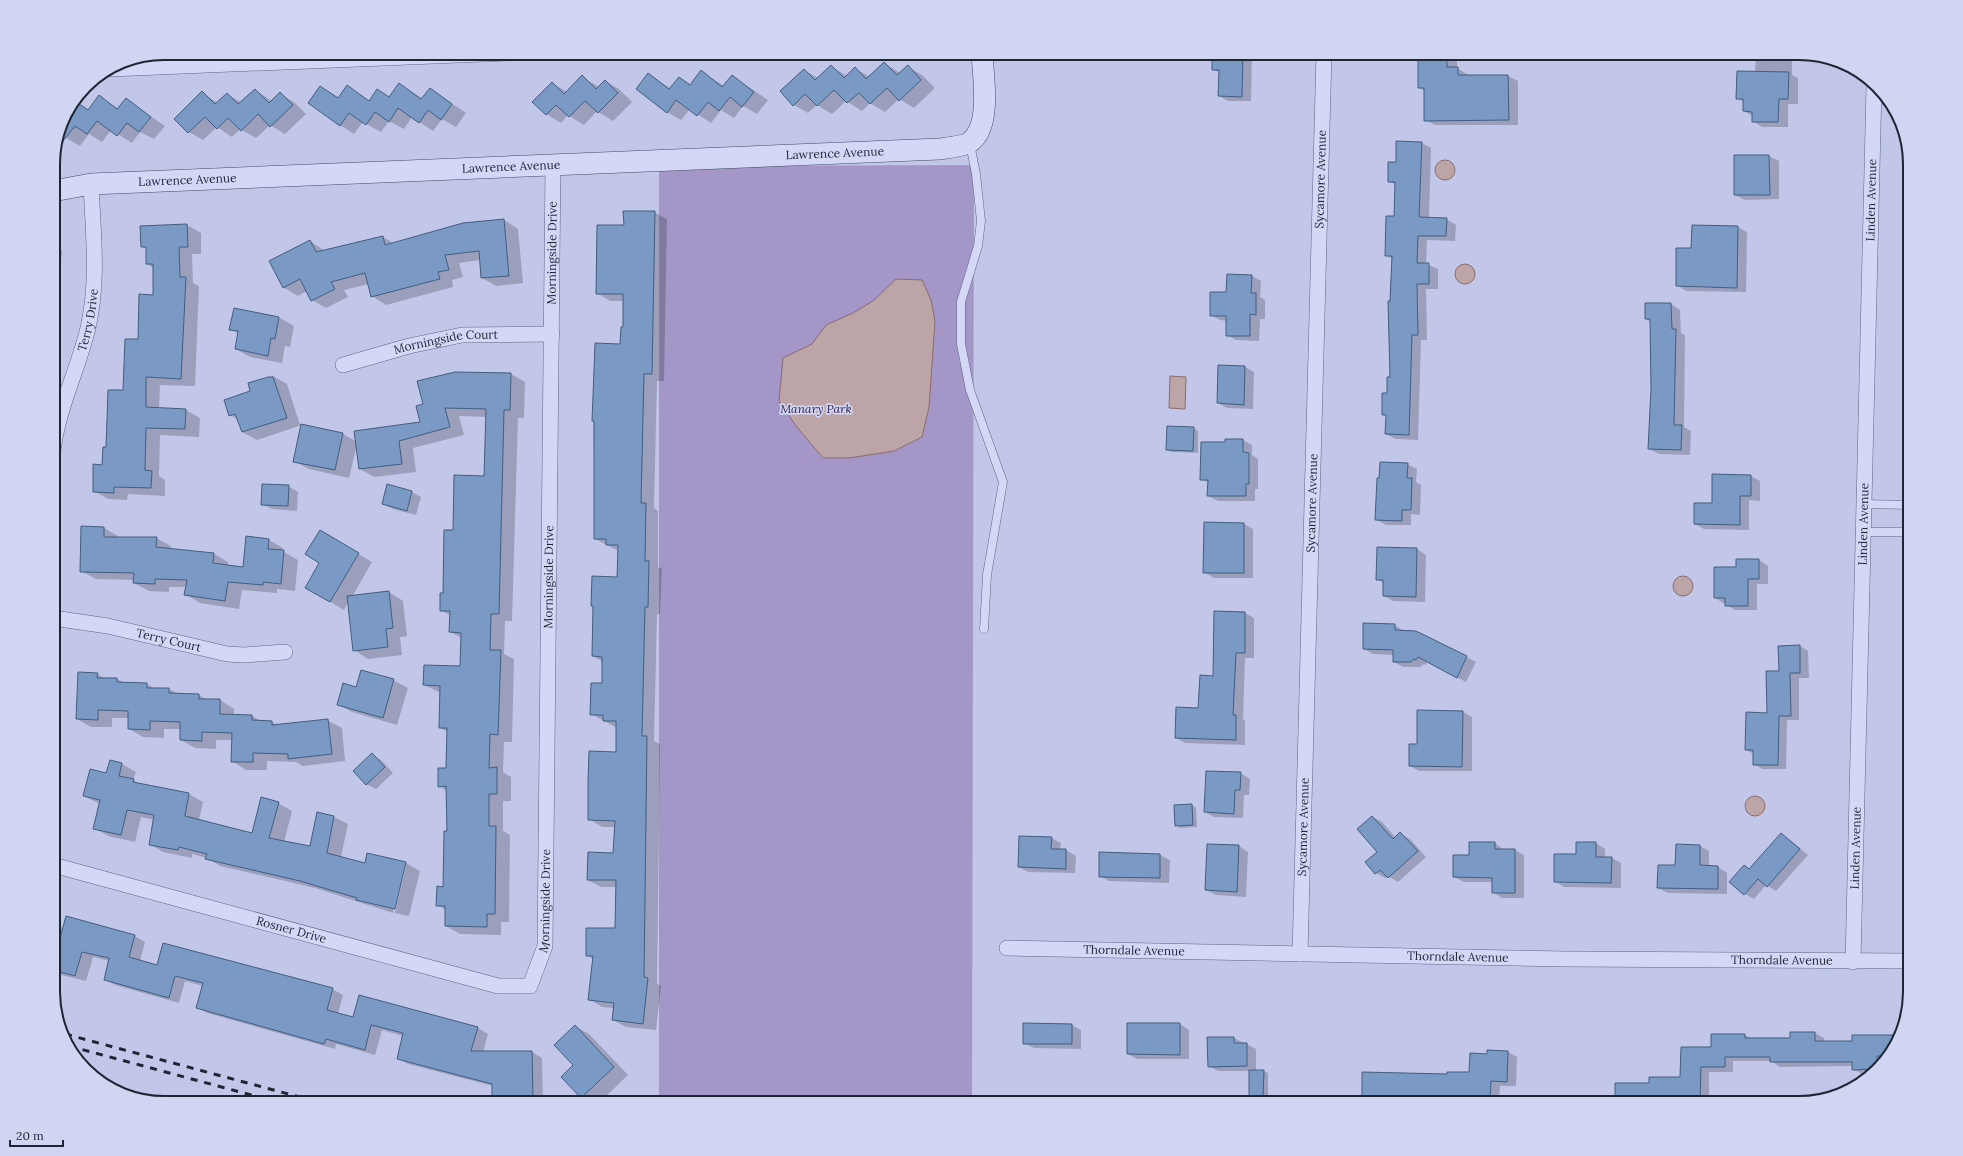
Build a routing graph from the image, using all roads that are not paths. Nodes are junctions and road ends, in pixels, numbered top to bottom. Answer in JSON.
{"nodes":[{"id":1,"x":207,"y":60,"type":"edge"},
{"id":2,"x":982,"y":60,"type":"edge"},
{"id":3,"x":1324,"y":60,"type":"edge"},
{"id":4,"x":125,"y":68,"type":"edge"},
{"id":5,"x":1874,"y":92,"type":"edge"},
{"id":6,"x":969,"y":143,"type":"junction"},
{"id":7,"x":553,"y":165,"type":"junction"},
{"id":8,"x":91,"y":184,"type":"junction"},
{"id":9,"x":60,"y":190,"type":"edge"},
{"id":10,"x":552,"y":334,"type":"junction"},
{"id":11,"x":343,"y":365,"type":"dead end"},
{"id":12,"x":60,"y":418,"type":"edge"},
{"id":13,"x":1864,"y":504,"type":"junction"},
{"id":14,"x":1903,"y":505,"type":"edge"},
{"id":15,"x":1863,"y":532,"type":"junction"},
{"id":16,"x":1903,"y":532,"type":"edge"},
{"id":17,"x":60,"y":619,"type":"edge"},
{"id":18,"x":984,"y":629,"type":"dead end"},
{"id":19,"x":285,"y":652,"type":"dead end"},
{"id":20,"x":60,"y":867,"type":"edge"},
{"id":21,"x":1007,"y":948,"type":"dead end"},
{"id":22,"x":1300,"y":954,"type":"junction"},
{"id":23,"x":1903,"y":961,"type":"edge"},
{"id":24,"x":1853,"y":962,"type":"junction"},
{"id":25,"x":530,"y":986,"type":"joint"}],
"edges":[{"from":1,"to":4,"type":"street"},
{"from":2,"to":6,"type":"street"},
{"from":3,"to":22,"type":"street","name":"Sycamore Avenue"},
{"from":5,"to":13,"type":"street","name":"Linden Avenue"},
{"from":6,"to":7,"type":"street","name":"Lawrence Avenue"},
{"from":6,"to":18,"type":"lane"},
{"from":7,"to":8,"type":"street","name":"Lawrence Avenue"},
{"from":7,"to":10,"type":"street","name":"Morningside Drive"},
{"from":8,"to":9,"type":"street","name":"Lawrence Avenue"},
{"from":8,"to":12,"type":"street","name":"Terry Drive"},
{"from":10,"to":11,"type":"street","name":"Morningside Court"},
{"from":10,"to":25,"type":"street","name":"Morningside Drive"},
{"from":13,"to":14,"type":"lane"},
{"from":13,"to":15,"type":"street","name":"Linden Avenue"},
{"from":15,"to":16,"type":"lane"},
{"from":15,"to":24,"type":"street","name":"Linden Avenue"},
{"from":17,"to":19,"type":"street","name":"Terry Court"},
{"from":20,"to":25,"type":"street","name":"Rosner Drive"},
{"from":21,"to":22,"type":"street","name":"Thorndale Avenue"},
{"from":22,"to":24,"type":"street","name":"Thorndale Avenue"},
{"from":23,"to":24,"type":"street","name":"Thorndale Avenue"}]}
